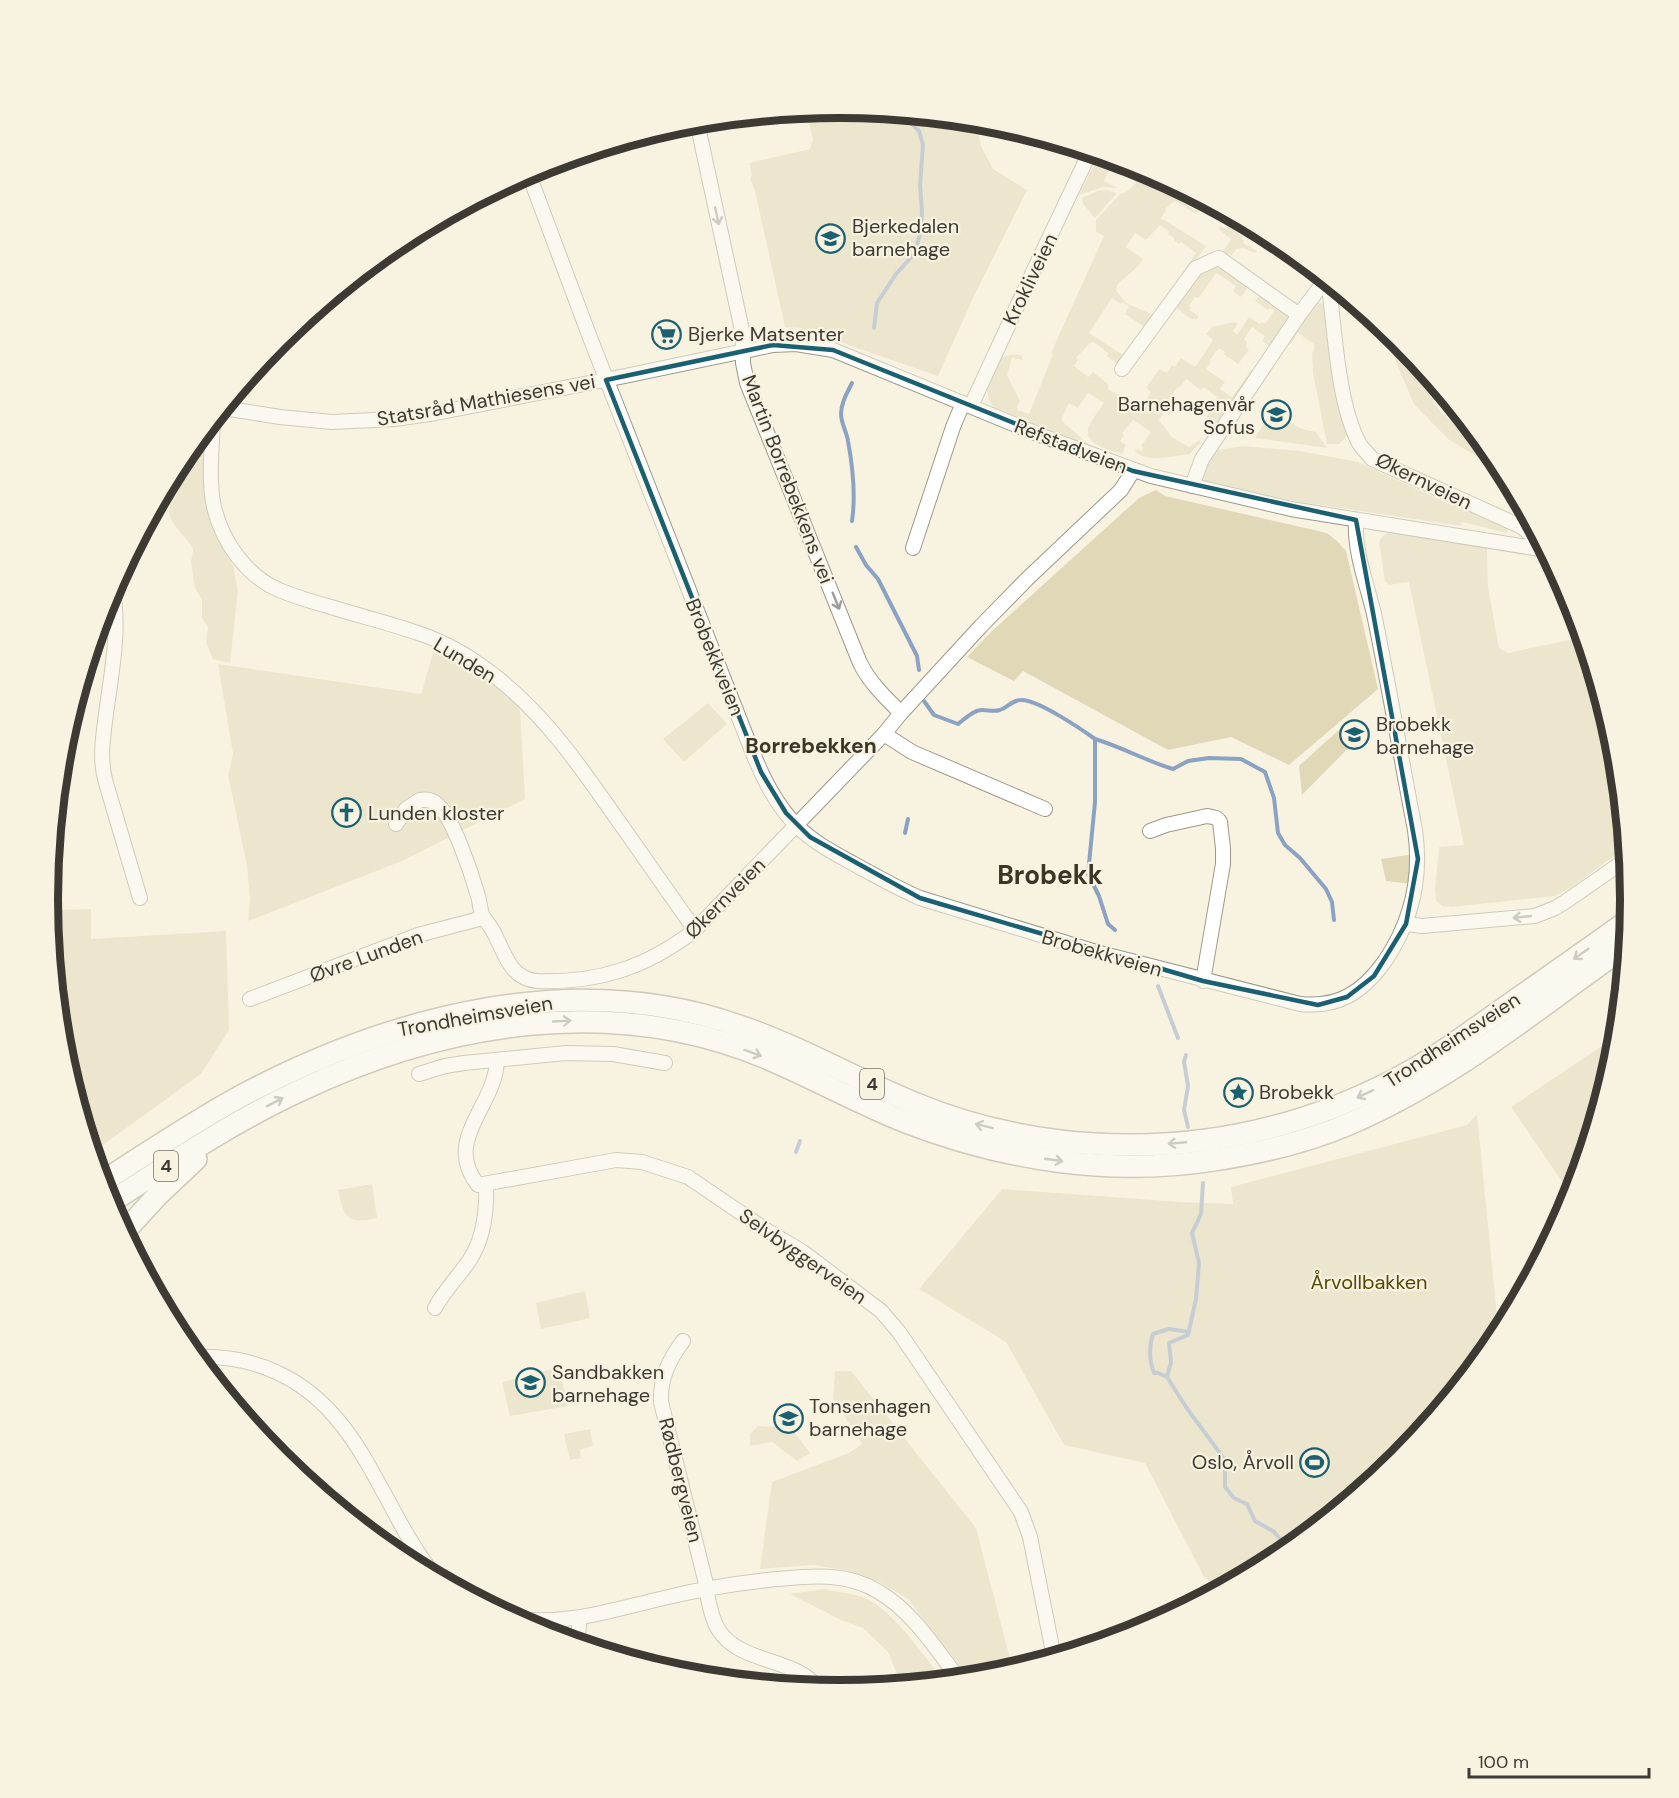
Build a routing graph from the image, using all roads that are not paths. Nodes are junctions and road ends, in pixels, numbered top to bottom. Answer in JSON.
{"nodes":[{"id":1,"x":698,"y":131,"type":"edge"},
{"id":2,"x":1087,"y":158,"type":"edge"},
{"id":3,"x":531,"y":182,"type":"edge"},
{"id":4,"x":1321,"y":284,"type":"edge"},
{"id":5,"x":1329,"y":291,"type":"edge"},
{"id":6,"x":1299,"y":315,"type":"junction"},
{"id":7,"x":743,"y":350,"type":"junction"},
{"id":8,"x":1122,"y":369,"type":"dead end"},
{"id":9,"x":606,"y":380,"type":"junction"},
{"id":10,"x":967,"y":404,"type":"junction"},
{"id":11,"x":232,"y":409,"type":"edge"},
{"id":12,"x":213,"y":434,"type":"edge"},
{"id":13,"x":1133,"y":471,"type":"junction"},
{"id":14,"x":1192,"y":486,"type":"junction"},
{"id":15,"x":1356,"y":520,"type":"junction"},
{"id":16,"x":1529,"y":533,"type":"edge"},
{"id":17,"x":913,"y":548,"type":"dead end"},
{"id":18,"x":1537,"y":549,"type":"edge"},
{"id":19,"x":115,"y":608,"type":"edge"},
{"id":20,"x":901,"y":713,"type":"junction"},
{"id":21,"x":884,"y":734,"type":"junction"},
{"id":22,"x":1045,"y":809,"type":"dead end"},
{"id":23,"x":396,"y":824,"type":"dead end"},
{"id":24,"x":797,"y":826,"type":"junction"},
{"id":25,"x":1150,"y":831,"type":"dead end"},
{"id":26,"x":1619,"y":864,"type":"edge"},
{"id":27,"x":140,"y":898,"type":"dead end"},
{"id":28,"x":483,"y":918,"type":"junction"},
{"id":29,"x":1406,"y":924,"type":"junction"},
{"id":30,"x":1619,"y":927,"type":"edge"},
{"id":31,"x":694,"y":930,"type":"junction"},
{"id":32,"x":1619,"y":951,"type":"edge"},
{"id":33,"x":1203,"y":981,"type":"junction"},
{"id":34,"x":250,"y":999,"type":"dead end"},
{"id":35,"x":497,"y":1060,"type":"junction"},
{"id":36,"x":665,"y":1063,"type":"dead end"},
{"id":37,"x":419,"y":1074,"type":"dead end"},
{"id":38,"x":225,"y":1131,"type":"junction"},
{"id":39,"x":110,"y":1177,"type":"edge"},
{"id":40,"x":486,"y":1184,"type":"junction"},
{"id":41,"x":118,"y":1198,"type":"edge"},
{"id":42,"x":130,"y":1225,"type":"edge"},
{"id":43,"x":435,"y":1308,"type":"dead end"},
{"id":44,"x":682,"y":1341,"type":"dead end"},
{"id":45,"x":208,"y":1357,"type":"edge"},
{"id":46,"x":423,"y":1559,"type":"edge"},
{"id":47,"x":707,"y":1588,"type":"junction"},
{"id":48,"x":580,"y":1618,"type":"junction"},
{"id":49,"x":539,"y":1620,"type":"edge"},
{"id":50,"x":578,"y":1635,"type":"edge"},
{"id":51,"x":1053,"y":1650,"type":"edge"},
{"id":52,"x":953,"y":1671,"type":"edge"},
{"id":53,"x":809,"y":1679,"type":"edge"}],
"edges":[{"from":1,"to":7,"type":"street","name":"Martin Borrebekkens vei","one_way":true},
{"from":2,"to":10,"type":"street","name":"Krokliveien"},
{"from":3,"to":9,"type":"street","name":"Brobekkveien"},
{"from":4,"to":6,"type":"street","name":"Økernveien"},
{"from":5,"to":16,"type":"street","name":"Økernveien"},
{"from":6,"to":8,"type":"street"},
{"from":6,"to":14,"type":"street","name":"Økernveien"},
{"from":7,"to":9,"type":"street","name":"Refstadveien"},
{"from":7,"to":10,"type":"street","name":"Refstadveien"},
{"from":7,"to":20,"type":"street","name":"Martin Borrebekkens vei","one_way":true},
{"from":9,"to":11,"type":"street","name":"Statsråd Mathiesens vei"},
{"from":9,"to":24,"type":"street","name":"Brobekkveien"},
{"from":10,"to":13,"type":"street","name":"Refstadveien"},
{"from":10,"to":17,"type":"street","name":"Krokliveien"},
{"from":12,"to":31,"type":"street","name":"Lunden"},
{"from":13,"to":14,"type":"street","name":"Refstadveien"},
{"from":13,"to":20,"type":"street","name":"Økernveien"},
{"from":14,"to":15,"type":"street","name":"Refstadveien"},
{"from":15,"to":18,"type":"street","name":"Refstadveien"},
{"from":15,"to":29,"type":"street","name":"Brobekkveien"},
{"from":19,"to":27,"type":"street"},
{"from":20,"to":21,"type":"street","name":"Økernveien"},
{"from":21,"to":22,"type":"street"},
{"from":21,"to":24,"type":"street","name":"Økernveien"},
{"from":23,"to":28,"type":"street"},
{"from":24,"to":31,"type":"street","name":"Økernveien"},
{"from":24,"to":33,"type":"street","name":"Brobekkveien"},
{"from":25,"to":33,"type":"street"},
{"from":26,"to":29,"type":"street","one_way":true},
{"from":28,"to":31,"type":"street","name":"Økernveien"},
{"from":28,"to":34,"type":"street","name":"Øvre Lunden"},
{"from":29,"to":33,"type":"street","name":"Brobekkveien"},
{"from":30,"to":39,"type":"highway","name":"Trondheimsveien","number":"4","one_way":true},
{"from":38,"to":32,"type":"highway","name":"Trondheimsveien","number":"4","one_way":true},
{"from":35,"to":36,"type":"street"},
{"from":35,"to":37,"type":"street"},
{"from":35,"to":40,"type":"street"},
{"from":38,"to":41,"type":"highway","name":"Trondheimsveien","number":"4"},
{"from":38,"to":42,"type":"highway"},
{"from":40,"to":43,"type":"street"},
{"from":40,"to":51,"type":"street","name":"Selvbyggerveien"},
{"from":44,"to":47,"type":"street","name":"Rødbergveien"},
{"from":45,"to":46,"type":"street"},
{"from":47,"to":48,"type":"street"},
{"from":47,"to":52,"type":"street"},
{"from":47,"to":53,"type":"street","name":"Rødbergveien"},
{"from":48,"to":49,"type":"street"},
{"from":48,"to":50,"type":"street"}]}
